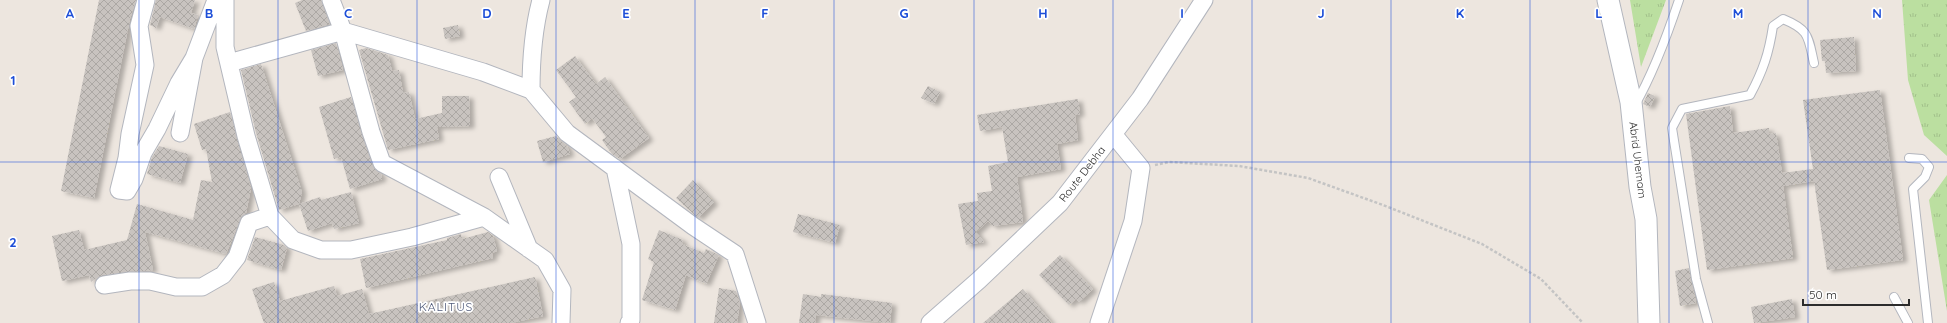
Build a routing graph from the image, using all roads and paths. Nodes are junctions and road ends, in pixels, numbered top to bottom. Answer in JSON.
{"nodes":[{"id":1,"x":146,"y":0,"type":"edge"},
{"id":2,"x":216,"y":0,"type":"edge"},
{"id":3,"x":225,"y":0,"type":"edge"},
{"id":4,"x":331,"y":0,"type":"edge"},
{"id":5,"x":541,"y":0,"type":"edge"},
{"id":6,"x":1204,"y":0,"type":"edge"},
{"id":7,"x":1608,"y":0,"type":"edge"},
{"id":8,"x":1679,"y":0,"type":"edge"},
{"id":9,"x":344,"y":31,"type":"junction"},
{"id":10,"x":194,"y":58,"type":"junction"},
{"id":11,"x":229,"y":63,"type":"junction"},
{"id":12,"x":1814,"y":63,"type":"dead end"},
{"id":13,"x":531,"y":90,"type":"junction"},
{"id":14,"x":1632,"y":111,"type":"junction"},
{"id":15,"x":180,"y":133,"type":"dead end"},
{"id":16,"x":1113,"y":134,"type":"junction"},
{"id":17,"x":1909,"y":158,"type":"dead end"},
{"id":18,"x":615,"y":168,"type":"junction"},
{"id":19,"x":1141,"y":168,"type":"junction"},
{"id":20,"x":499,"y":177,"type":"dead end"},
{"id":21,"x":270,"y":216,"type":"junction"},
{"id":22,"x":484,"y":216,"type":"junction"},
{"id":23,"x":529,"y":249,"type":"junction"},
{"id":24,"x":104,"y":285,"type":"dead end"},
{"id":25,"x":1894,"y":297,"type":"dead end"},
{"id":26,"x":561,"y":323,"type":"edge"},
{"id":27,"x":629,"y":323,"type":"edge"},
{"id":28,"x":757,"y":323,"type":"edge"},
{"id":29,"x":930,"y":323,"type":"edge"},
{"id":30,"x":1099,"y":323,"type":"edge"},
{"id":31,"x":1583,"y":323,"type":"edge"},
{"id":32,"x":1649,"y":323,"type":"edge"},
{"id":33,"x":1708,"y":323,"type":"edge"},
{"id":34,"x":1908,"y":323,"type":"edge"},
{"id":35,"x":1928,"y":323,"type":"edge"}],
"edges":[{"from":1,"to":10,"type":"street"},
{"from":2,"to":10,"type":"street"},
{"from":3,"to":11,"type":"street"},
{"from":4,"to":9,"type":"street"},
{"from":5,"to":13,"type":"street"},
{"from":6,"to":16,"type":"street","name":"Route Debha"},
{"from":7,"to":14,"type":"street","name":"Abrid Uhemam"},
{"from":8,"to":14,"type":"lane"},
{"from":9,"to":11,"type":"street"},
{"from":9,"to":13,"type":"street"},
{"from":9,"to":22,"type":"street"},
{"from":10,"to":15,"type":"street"},
{"from":11,"to":21,"type":"street"},
{"from":12,"to":33,"type":"lane"},
{"from":13,"to":18,"type":"street"},
{"from":14,"to":32,"type":"street","name":"Abrid Uhemam"},
{"from":16,"to":19,"type":"street"},
{"from":16,"to":29,"type":"street","name":"Route Debha"},
{"from":17,"to":35,"type":"lane"},
{"from":18,"to":27,"type":"street"},
{"from":18,"to":28,"type":"street"},
{"from":19,"to":30,"type":"street"},
{"from":19,"to":31,"type":"path"},
{"from":20,"to":23,"type":"street"},
{"from":21,"to":22,"type":"street"},
{"from":21,"to":24,"type":"street"},
{"from":22,"to":23,"type":"street"},
{"from":23,"to":26,"type":"street"},
{"from":25,"to":34,"type":"lane"}]}
